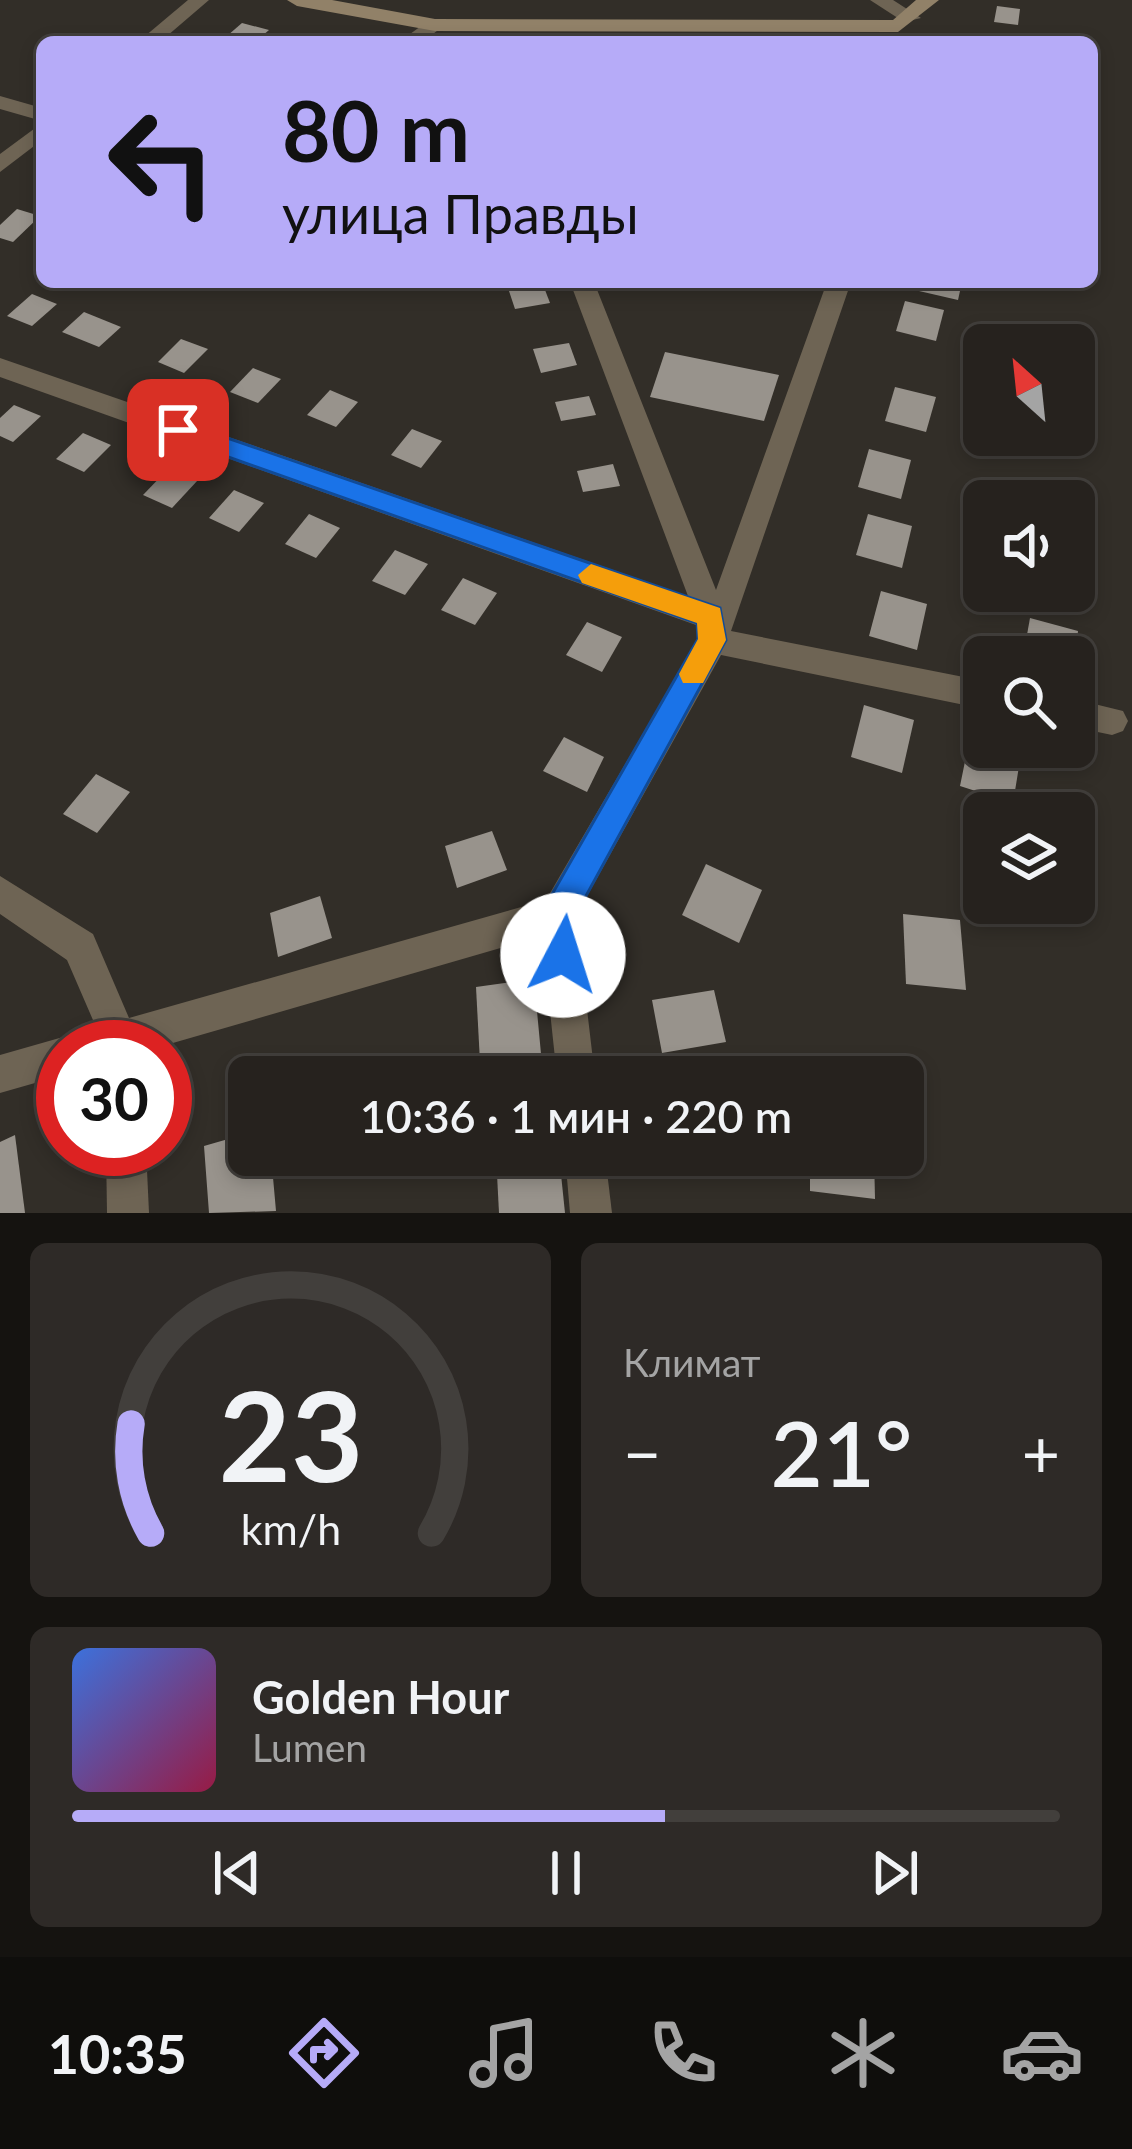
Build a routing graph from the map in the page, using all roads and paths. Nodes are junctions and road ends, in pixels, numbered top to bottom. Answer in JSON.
{"nodes":[{"id":1,"x":200,"y":0,"type":"edge"},
{"id":2,"x":297,"y":0,"type":"edge"},
{"id":3,"x":879,"y":0,"type":"edge"},
{"id":4,"x":929,"y":0,"type":"edge"},
{"id":5,"x":435,"y":25,"type":"junction"},
{"id":6,"x":904,"y":28,"type":"edge"},
{"id":7,"x":487,"y":34,"type":"edge"},
{"id":8,"x":155,"y":36,"type":"edge"},
{"id":9,"x":418,"y":36,"type":"edge"},
{"id":10,"x":0,"y":102,"type":"edge"},
{"id":11,"x":36,"y":113,"type":"edge"},
{"id":12,"x":36,"y":134,"type":"edge"},
{"id":13,"x":0,"y":165,"type":"edge"},
{"id":14,"x":584,"y":288,"type":"edge"},
{"id":15,"x":836,"y":288,"type":"edge"},
{"id":16,"x":0,"y":368,"type":"edge"},
{"id":17,"x":711,"y":628,"type":"junction"},
{"id":18,"x":963,"y":690,"type":"edge"},
{"id":19,"x":1095,"y":717,"type":"edge"},
{"id":20,"x":1112,"y":721,"type":"dead end"},
{"id":21,"x":0,"y":892,"type":"edge"},
{"id":22,"x":558,"y":914,"type":"junction"},
{"id":23,"x":105,"y":1020,"type":"edge"},
{"id":24,"x":192,"y":1021,"type":"edge"},
{"id":25,"x":574,"y":1056,"type":"edge"},
{"id":26,"x":36,"y":1064,"type":"edge"},
{"id":27,"x":0,"y":1074,"type":"edge"},
{"id":28,"x":127,"y":1176,"type":"edge"},
{"id":29,"x":587,"y":1176,"type":"edge"},
{"id":30,"x":128,"y":1213,"type":"edge"},
{"id":31,"x":591,"y":1213,"type":"edge"}],
"edges":[{"from":1,"to":8,"type":"street"},
{"from":2,"to":5,"type":"main road"},
{"from":3,"to":6,"type":"street"},
{"from":4,"to":6,"type":"main road"},
{"from":5,"to":7,"type":"main road"},
{"from":5,"to":9,"type":"street"},
{"from":6,"to":7,"type":"main road"},
{"from":10,"to":11,"type":"street"},
{"from":12,"to":13,"type":"street"},
{"from":14,"to":17,"type":"street"},
{"from":15,"to":17,"type":"street"},
{"from":16,"to":17,"type":"street"},
{"from":17,"to":18,"type":"street"},
{"from":17,"to":22,"type":"street"},
{"from":19,"to":20,"type":"street"},
{"from":21,"to":23,"type":"street"},
{"from":22,"to":24,"type":"street"},
{"from":22,"to":25,"type":"street"},
{"from":26,"to":27,"type":"street"},
{"from":28,"to":30,"type":"street"},
{"from":29,"to":31,"type":"street"}]}
